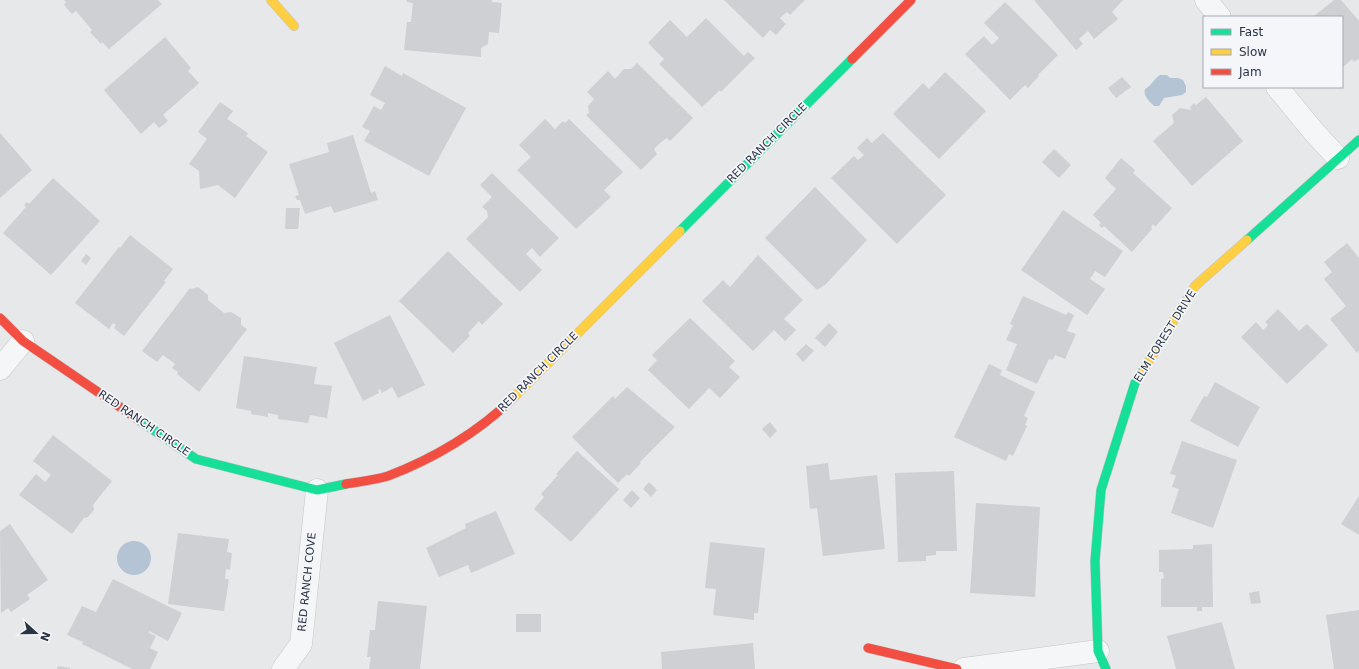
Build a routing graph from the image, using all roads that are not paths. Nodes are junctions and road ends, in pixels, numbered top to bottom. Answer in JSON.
{"nodes":[{"id":1,"x":271,"y":0,"type":"edge"},
{"id":2,"x":910,"y":0,"type":"edge"},
{"id":3,"x":1206,"y":0,"type":"edge"},
{"id":4,"x":1219,"y":16,"type":"edge"},
{"id":5,"x":294,"y":26,"type":"dead end"},
{"id":6,"x":1278,"y":88,"type":"edge"},
{"id":7,"x":1359,"y":140,"type":"edge"},
{"id":8,"x":1338,"y":158,"type":"junction"},
{"id":9,"x":0,"y":318,"type":"edge"},
{"id":10,"x":23,"y":341,"type":"junction"},
{"id":11,"x":0,"y":368,"type":"edge"},
{"id":12,"x":317,"y":490,"type":"junction"},
{"id":13,"x":868,"y":648,"type":"dead end"},
{"id":14,"x":1102,"y":660,"type":"edge"},
{"id":15,"x":283,"y":669,"type":"edge"},
{"id":16,"x":957,"y":669,"type":"edge"},
{"id":17,"x":964,"y":669,"type":"edge"}],
"edges":[{"from":1,"to":5,"type":"street"},
{"from":2,"to":12,"type":"street","name":"RED RANCH CIRCLE"},
{"from":3,"to":4,"type":"street"},
{"from":6,"to":8,"type":"street"},
{"from":7,"to":8,"type":"street","name":"ELM FOREST DRIVE"},
{"from":8,"to":14,"type":"street","name":"ELM FOREST DRIVE"},
{"from":9,"to":10,"type":"street","name":"RED RANCH CIRCLE"},
{"from":10,"to":11,"type":"street"},
{"from":10,"to":12,"type":"street","name":"RED RANCH CIRCLE"},
{"from":12,"to":15,"type":"street","name":"RED RANCH COVE"},
{"from":13,"to":16,"type":"street"},
{"from":14,"to":17,"type":"street"}]}
